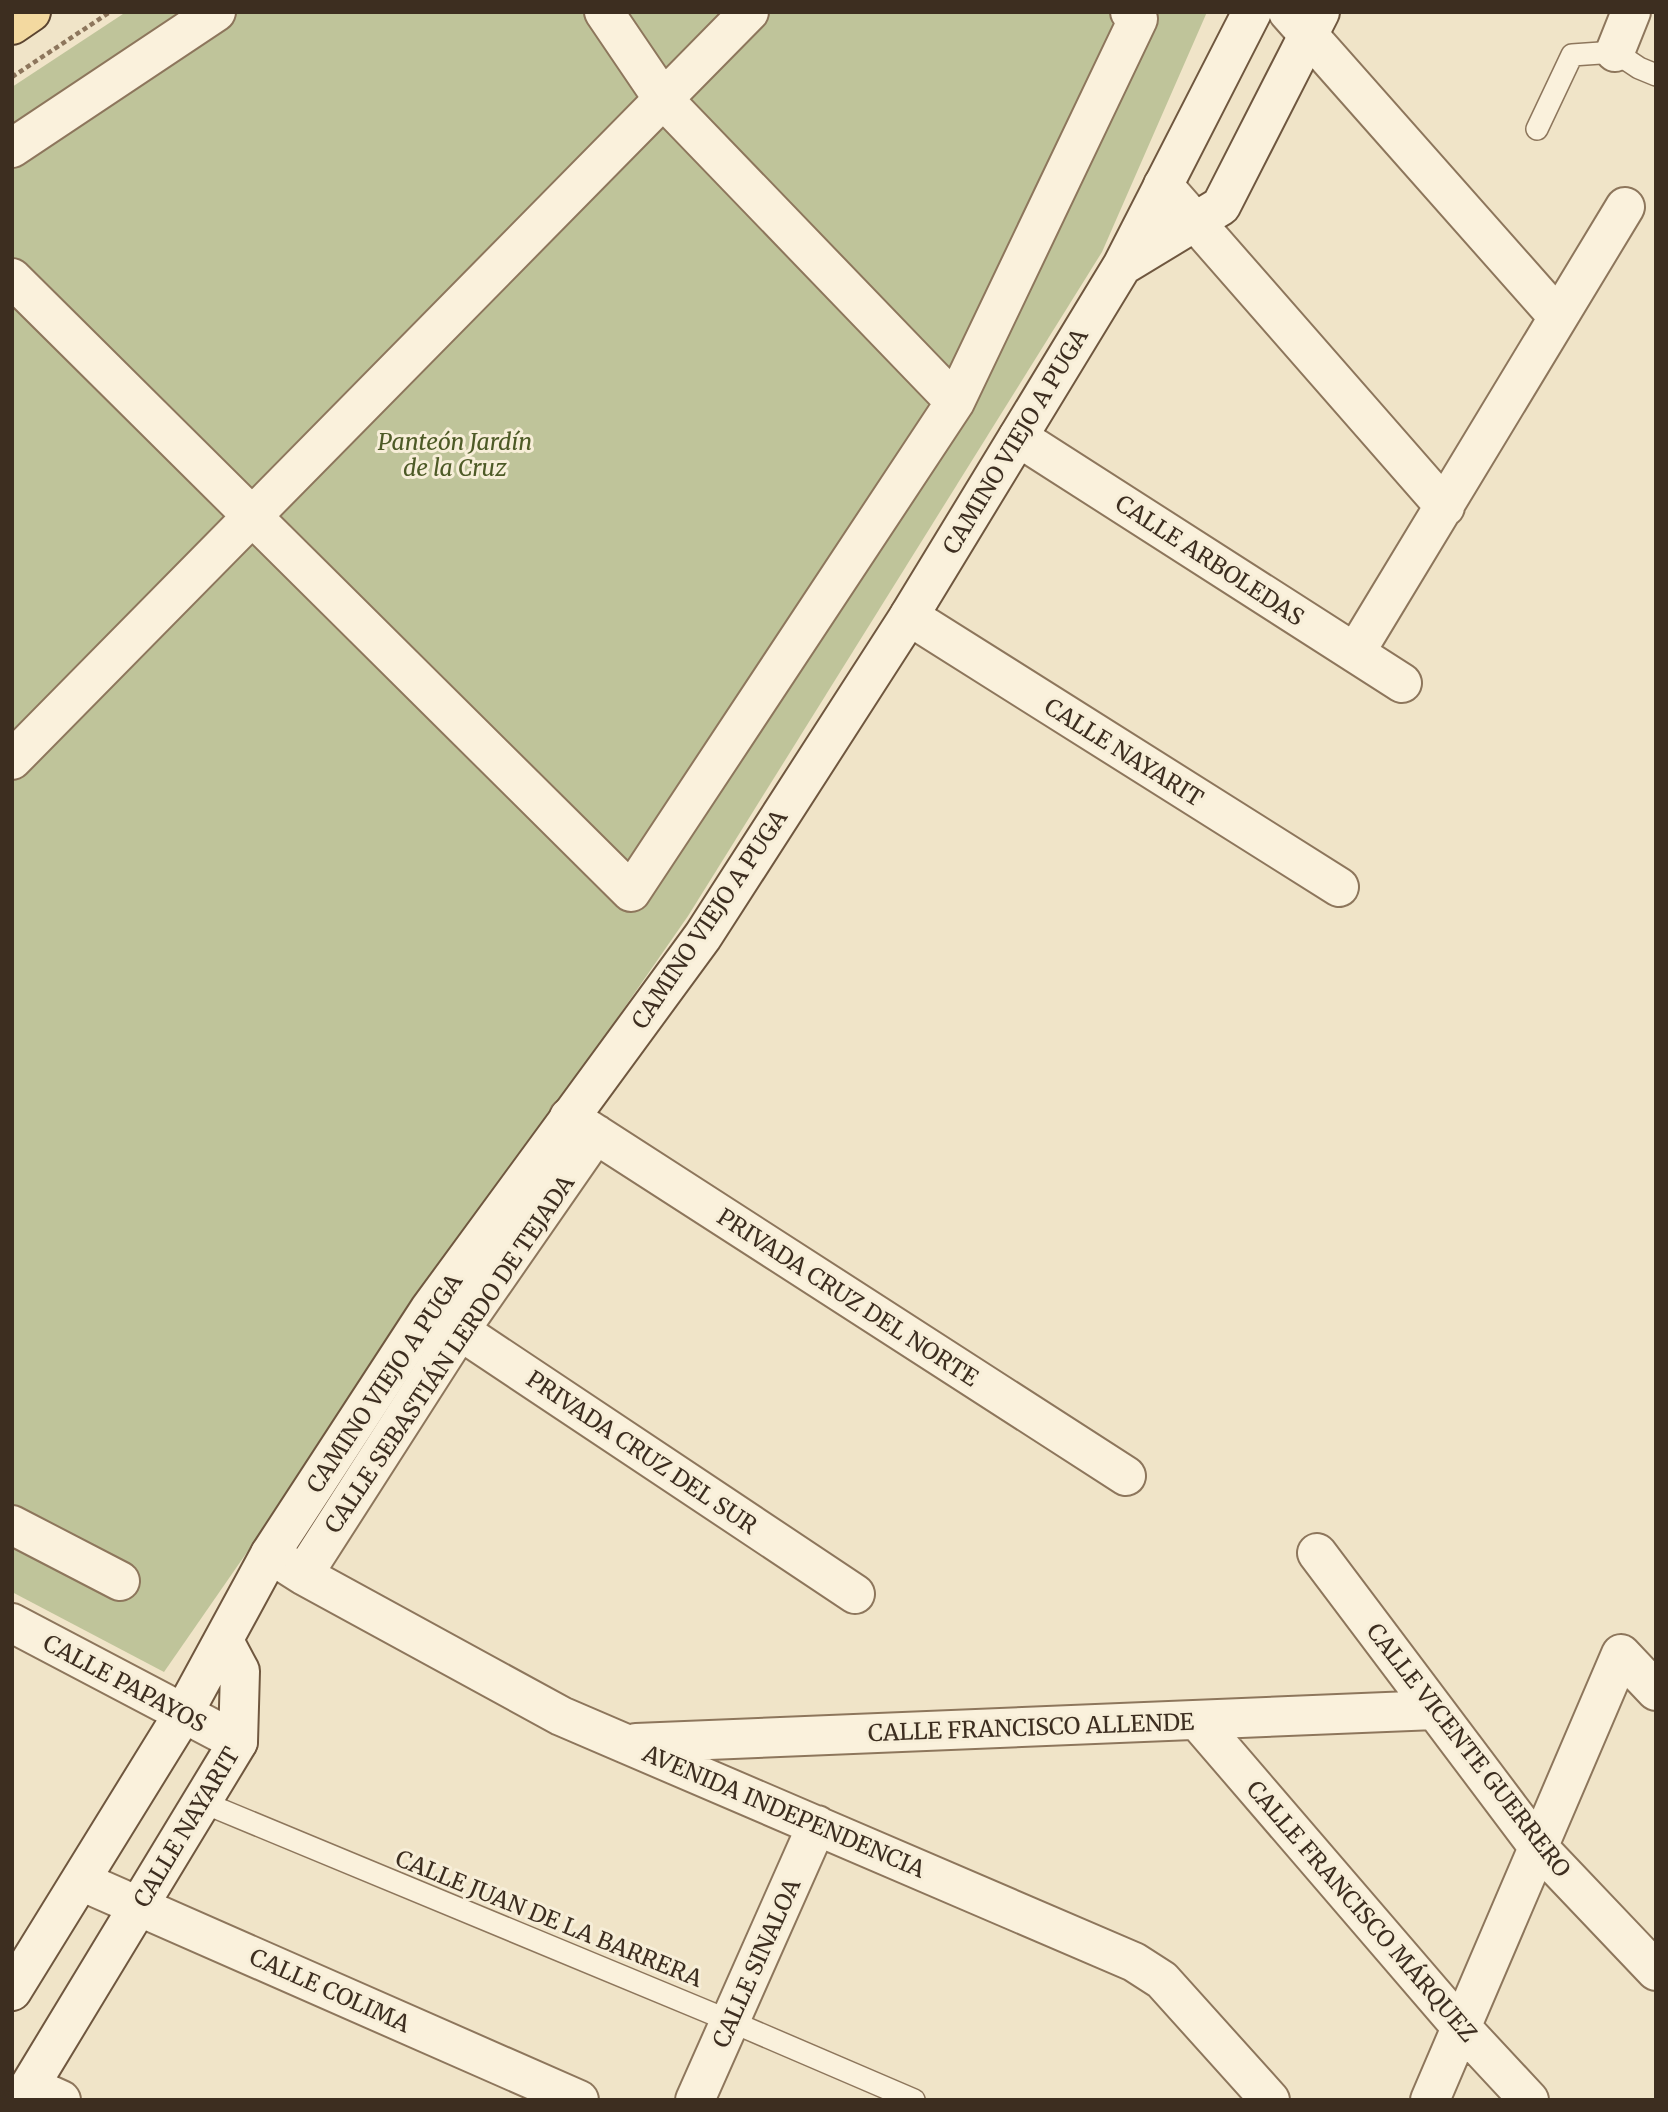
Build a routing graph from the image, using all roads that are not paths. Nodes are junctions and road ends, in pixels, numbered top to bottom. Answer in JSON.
{"nodes":[{"id":1,"x":31,"y":12,"type":"edge"},
{"id":2,"x":216,"y":12,"type":"edge"},
{"id":3,"x":604,"y":12,"type":"edge"},
{"id":4,"x":749,"y":12,"type":"edge"},
{"id":5,"x":1130,"y":12,"type":"edge"},
{"id":6,"x":1252,"y":12,"type":"edge"},
{"id":7,"x":1631,"y":12,"type":"edge"},
{"id":8,"x":1306,"y":20,"type":"edge"},
{"id":9,"x":12,"y":24,"type":"edge"},
{"id":10,"x":1615,"y":52,"type":"junction"},
{"id":11,"x":1656,"y":75,"type":"edge"},
{"id":12,"x":663,"y":99,"type":"junction"},
{"id":13,"x":1537,"y":129,"type":"dead end"},
{"id":14,"x":12,"y":148,"type":"edge"},
{"id":15,"x":1163,"y":186,"type":"junction"},
{"id":16,"x":1625,"y":207,"type":"dead end"},
{"id":17,"x":1197,"y":221,"type":"junction"},
{"id":18,"x":1122,"y":266,"type":"junction"},
{"id":19,"x":12,"y":278,"type":"edge"},
{"id":20,"x":1558,"y":317,"type":"junction"},
{"id":21,"x":955,"y":402,"type":"junction"},
{"id":22,"x":1018,"y":437,"type":"junction"},
{"id":23,"x":1445,"y":507,"type":"junction"},
{"id":24,"x":252,"y":517,"type":"junction"},
{"id":25,"x":909,"y":616,"type":"junction"},
{"id":26,"x":1355,"y":653,"type":"junction"},
{"id":27,"x":1402,"y":683,"type":"dead end"},
{"id":28,"x":12,"y":760,"type":"edge"},
{"id":29,"x":1339,"y":887,"type":"dead end"},
{"id":30,"x":583,"y":1126,"type":"junction"},
{"id":31,"x":445,"y":1320,"type":"junction"},
{"id":32,"x":1126,"y":1476,"type":"dead end"},
{"id":33,"x":12,"y":1525,"type":"edge"},
{"id":34,"x":1317,"y":1553,"type":"dead end"},
{"id":35,"x":270,"y":1554,"type":"junction"},
{"id":36,"x":303,"y":1575,"type":"junction"},
{"id":37,"x":120,"y":1581,"type":"dead end"},
{"id":38,"x":855,"y":1594,"type":"dead end"},
{"id":39,"x":12,"y":1623,"type":"edge"},
{"id":40,"x":224,"y":1641,"type":"junction"},
{"id":41,"x":1656,"y":1691,"type":"edge"},
{"id":42,"x":1435,"y":1710,"type":"junction"},
{"id":43,"x":183,"y":1714,"type":"junction"},
{"id":44,"x":1197,"y":1720,"type":"junction"},
{"id":45,"x":238,"y":1742,"type":"junction"},
{"id":46,"x":626,"y":1744,"type":"junction"},
{"id":47,"x":202,"y":1802,"type":"junction"},
{"id":48,"x":817,"y":1825,"type":"junction"},
{"id":49,"x":1539,"y":1848,"type":"junction"},
{"id":50,"x":81,"y":1881,"type":"junction"},
{"id":51,"x":139,"y":1906,"type":"junction"},
{"id":52,"x":1656,"y":1971,"type":"edge"},
{"id":53,"x":12,"y":1991,"type":"edge"},
{"id":54,"x":730,"y":2021,"type":"junction"},
{"id":55,"x":1461,"y":2027,"type":"junction"},
{"id":56,"x":37,"y":2095,"type":"edge"},
{"id":57,"x":579,"y":2100,"type":"edge"},
{"id":58,"x":695,"y":2100,"type":"edge"},
{"id":59,"x":914,"y":2100,"type":"edge"},
{"id":60,"x":1270,"y":2100,"type":"edge"},
{"id":61,"x":1430,"y":2100,"type":"edge"},
{"id":62,"x":1529,"y":2100,"type":"edge"}],
"edges":[{"from":1,"to":9,"type":"main road"},
{"from":2,"to":14,"type":"street"},
{"from":3,"to":12,"type":"street"},
{"from":4,"to":12,"type":"street"},
{"from":5,"to":21,"type":"street"},
{"from":6,"to":15,"type":"street"},
{"from":7,"to":10,"type":"street"},
{"from":8,"to":17,"type":"street"},
{"from":8,"to":20,"type":"street"},
{"from":10,"to":11,"type":"lane"},
{"from":10,"to":13,"type":"lane"},
{"from":12,"to":21,"type":"street"},
{"from":12,"to":24,"type":"street"},
{"from":15,"to":17,"type":"street"},
{"from":15,"to":18,"type":"street"},
{"from":16,"to":20,"type":"street"},
{"from":17,"to":18,"type":"street"},
{"from":17,"to":23,"type":"street"},
{"from":18,"to":22,"type":"street","name":"CAMINO VIEJO A PUGA"},
{"from":19,"to":24,"type":"street"},
{"from":20,"to":23,"type":"street"},
{"from":21,"to":24,"type":"street"},
{"from":22,"to":25,"type":"street","name":"CAMINO VIEJO A PUGA"},
{"from":22,"to":26,"type":"street","name":"CALLE ARBOLEDAS"},
{"from":23,"to":26,"type":"street"},
{"from":24,"to":28,"type":"street"},
{"from":25,"to":29,"type":"street","name":"CALLE NAYARIT"},
{"from":25,"to":30,"type":"street","name":"CAMINO VIEJO A PUGA"},
{"from":26,"to":27,"type":"street","name":"CALLE ARBOLEDAS"},
{"from":30,"to":31,"type":"street","name":"CAMINO VIEJO A PUGA"},
{"from":30,"to":32,"type":"street","name":"PRIVADA CRUZ DEL NORTE"},
{"from":31,"to":35,"type":"street","name":"CAMINO VIEJO A PUGA"},
{"from":31,"to":36,"type":"street","name":"CALLE SEBASTIÁN LERDO DE TEJADA"},
{"from":31,"to":38,"type":"street","name":"PRIVADA CRUZ DEL SUR"},
{"from":33,"to":37,"type":"street"},
{"from":34,"to":42,"type":"street","name":"CALLE VICENTE GUERRERO"},
{"from":35,"to":36,"type":"street","name":"AVENIDA INDEPENDENCIA"},
{"from":35,"to":40,"type":"street","name":"CAMINO VIEJO A PUGA"},
{"from":36,"to":46,"type":"street","name":"AVENIDA INDEPENDENCIA"},
{"from":39,"to":43,"type":"street","name":"CALLE PAPAYOS"},
{"from":40,"to":43,"type":"street"},
{"from":40,"to":45,"type":"street","name":"CALLE NAYARIT"},
{"from":41,"to":49,"type":"street"},
{"from":42,"to":44,"type":"street","name":"CALLE FRANCISCO ALLENDE"},
{"from":42,"to":49,"type":"street","name":"CALLE VICENTE GUERRERO"},
{"from":43,"to":45,"type":"street","name":"CALLE PAPAYOS"},
{"from":43,"to":50,"type":"street"},
{"from":44,"to":46,"type":"street","name":"CALLE FRANCISCO ALLENDE"},
{"from":44,"to":55,"type":"street","name":"CALLE FRANCISCO MÁRQUEZ"},
{"from":45,"to":47,"type":"street","name":"CALLE NAYARIT"},
{"from":46,"to":48,"type":"street","name":"AVENIDA INDEPENDENCIA"},
{"from":47,"to":51,"type":"street","name":"CALLE NAYARIT"},
{"from":47,"to":54,"type":"lane","name":"CALLE JUAN DE LA BARRERA"},
{"from":48,"to":54,"type":"street","name":"CALLE SINALOA"},
{"from":48,"to":60,"type":"street","name":"AVENIDA INDEPENDENCIA"},
{"from":49,"to":52,"type":"street","name":"CALLE VICENTE GUERRERO"},
{"from":49,"to":55,"type":"street"},
{"from":50,"to":51,"type":"street","name":"CALLE COLIMA"},
{"from":50,"to":53,"type":"street"},
{"from":51,"to":56,"type":"street","name":"CALLE NAYARIT"},
{"from":51,"to":57,"type":"street","name":"CALLE COLIMA"},
{"from":54,"to":58,"type":"street","name":"CALLE SINALOA"},
{"from":54,"to":59,"type":"lane","name":"CALLE JUAN DE LA BARRERA"},
{"from":55,"to":61,"type":"street"},
{"from":55,"to":62,"type":"street","name":"CALLE FRANCISCO MÁRQUEZ"}]}
